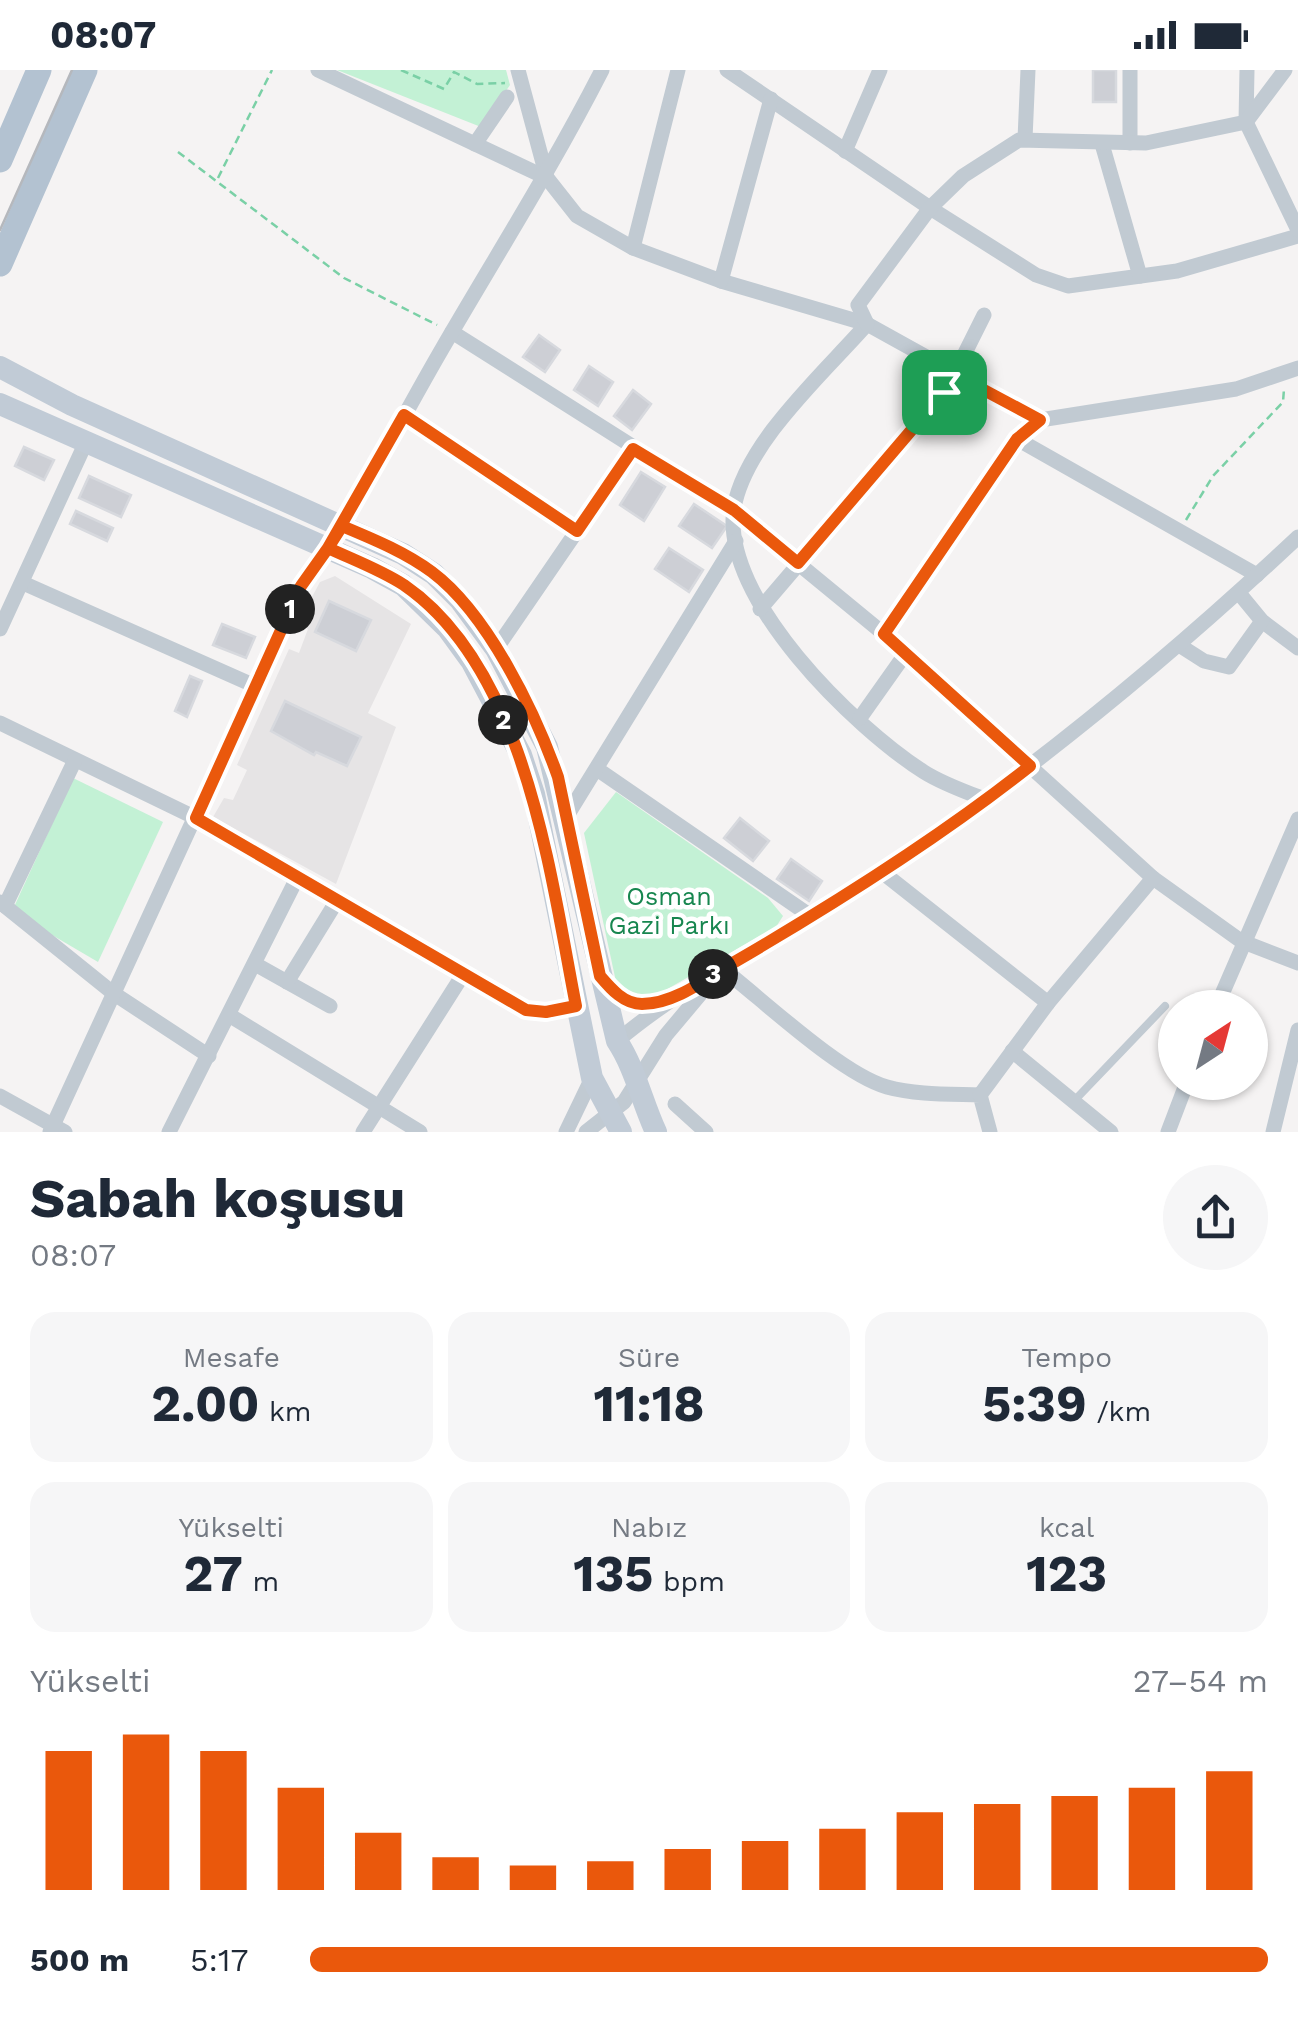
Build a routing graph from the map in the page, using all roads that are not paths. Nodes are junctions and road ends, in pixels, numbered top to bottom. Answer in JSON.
{"nodes":[{"id":1,"x":40,"y":70,"type":"edge"},
{"id":2,"x":85,"y":70,"type":"edge"},
{"id":3,"x":318,"y":70,"type":"edge"},
{"id":4,"x":602,"y":70,"type":"edge"},
{"id":5,"x":678,"y":70,"type":"edge"},
{"id":6,"x":727,"y":70,"type":"edge"},
{"id":7,"x":878,"y":70,"type":"edge"},
{"id":8,"x":1028,"y":70,"type":"edge"},
{"id":9,"x":1130,"y":70,"type":"edge"},
{"id":10,"x":1247,"y":70,"type":"edge"},
{"id":11,"x":1284,"y":70,"type":"edge"},
{"id":12,"x":519,"y":76,"type":"edge"},
{"id":13,"x":507,"y":98,"type":"dead end"},
{"id":14,"x":770,"y":99,"type":"junction"},
{"id":15,"x":1246,"y":122,"type":"junction"},
{"id":16,"x":1025,"y":139,"type":"junction"},
{"id":17,"x":1130,"y":143,"type":"junction"},
{"id":18,"x":475,"y":144,"type":"junction"},
{"id":19,"x":1102,"y":144,"type":"junction"},
{"id":20,"x":845,"y":150,"type":"junction"},
{"id":21,"x":0,"y":160,"type":"edge"},
{"id":22,"x":547,"y":178,"type":"junction"},
{"id":23,"x":930,"y":208,"type":"junction"},
{"id":24,"x":1298,"y":232,"type":"edge"},
{"id":25,"x":633,"y":248,"type":"junction"},
{"id":26,"x":0,"y":264,"type":"edge"},
{"id":27,"x":1140,"y":276,"type":"junction"},
{"id":28,"x":721,"y":282,"type":"junction"},
{"id":29,"x":984,"y":314,"type":"dead end"},
{"id":30,"x":867,"y":324,"type":"junction"},
{"id":31,"x":452,"y":332,"type":"junction"},
{"id":32,"x":0,"y":367,"type":"edge"},
{"id":33,"x":1292,"y":370,"type":"edge"},
{"id":34,"x":954,"y":374,"type":"junction"},
{"id":35,"x":0,"y":404,"type":"edge"},
{"id":36,"x":404,"y":415,"type":"junction"},
{"id":37,"x":1040,"y":420,"type":"junction"},
{"id":38,"x":1017,"y":439,"type":"junction"},
{"id":39,"x":86,"y":442,"type":"junction"},
{"id":40,"x":633,"y":449,"type":"junction"},
{"id":41,"x":734,"y":510,"type":"junction"},
{"id":42,"x":342,"y":526,"type":"junction"},
{"id":43,"x":577,"y":531,"type":"junction"},
{"id":44,"x":1298,"y":537,"type":"edge"},
{"id":45,"x":736,"y":542,"type":"junction"},
{"id":46,"x":328,"y":548,"type":"junction"},
{"id":47,"x":798,"y":563,"type":"junction"},
{"id":48,"x":1258,"y":576,"type":"junction"},
{"id":49,"x":23,"y":584,"type":"junction"},
{"id":50,"x":1239,"y":593,"type":"junction"},
{"id":51,"x":760,"y":608,"type":"junction"},
{"id":52,"x":1262,"y":621,"type":"junction"},
{"id":53,"x":0,"y":629,"type":"edge"},
{"id":54,"x":884,"y":634,"type":"junction"},
{"id":55,"x":1179,"y":645,"type":"junction"},
{"id":56,"x":1298,"y":648,"type":"edge"},
{"id":57,"x":496,"y":649,"type":"junction"},
{"id":58,"x":906,"y":654,"type":"junction"},
{"id":59,"x":255,"y":686,"type":"junction"},
{"id":60,"x":860,"y":718,"type":"junction"},
{"id":61,"x":0,"y":723,"type":"edge"},
{"id":62,"x":75,"y":760,"type":"junction"},
{"id":63,"x":1030,"y":766,"type":"junction"},
{"id":64,"x":597,"y":769,"type":"junction"},
{"id":65,"x":987,"y":800,"type":"junction"},
{"id":66,"x":196,"y":818,"type":"junction"},
{"id":67,"x":565,"y":818,"type":"junction"},
{"id":68,"x":1298,"y":819,"type":"edge"},
{"id":69,"x":882,"y":872,"type":"junction"},
{"id":70,"x":298,"y":876,"type":"junction"},
{"id":71,"x":1153,"y":878,"type":"junction"},
{"id":72,"x":338,"y":899,"type":"junction"},
{"id":73,"x":3,"y":904,"type":"edge"},
{"id":74,"x":812,"y":917,"type":"junction"},
{"id":75,"x":1241,"y":941,"type":"junction"},
{"id":76,"x":1298,"y":963,"type":"edge"},
{"id":77,"x":255,"y":964,"type":"junction"},
{"id":78,"x":723,"y":969,"type":"junction"},
{"id":79,"x":464,"y":973,"type":"junction"},
{"id":80,"x":600,"y":976,"type":"junction"},
{"id":81,"x":287,"y":982,"type":"junction"},
{"id":82,"x":1223,"y":990,"type":"edge"},
{"id":83,"x":113,"y":993,"type":"junction"},
{"id":84,"x":664,"y":1001,"type":"junction"},
{"id":85,"x":1048,"y":1003,"type":"junction"},
{"id":86,"x":330,"y":1006,"type":"dead end"},
{"id":87,"x":576,"y":1006,"type":"junction"},
{"id":88,"x":1158,"y":1013,"type":"edge"},
{"id":89,"x":229,"y":1016,"type":"junction"},
{"id":90,"x":1298,"y":1030,"type":"edge"},
{"id":91,"x":617,"y":1041,"type":"junction"},
{"id":92,"x":1012,"y":1051,"type":"junction"},
{"id":93,"x":588,"y":1052,"type":"junction"},
{"id":94,"x":209,"y":1056,"type":"junction"},
{"id":95,"x":592,"y":1078,"type":"junction"},
{"id":96,"x":635,"y":1088,"type":"junction"},
{"id":97,"x":980,"y":1095,"type":"junction"},
{"id":98,"x":0,"y":1096,"type":"edge"},
{"id":99,"x":1180,"y":1100,"type":"edge"},
{"id":100,"x":1073,"y":1102,"type":"junction"},
{"id":101,"x":675,"y":1104,"type":"dead end"},
{"id":102,"x":379,"y":1107,"type":"junction"},
{"id":103,"x":615,"y":1123,"type":"edge"},
{"id":104,"x":56,"y":1130,"type":"edge"},
{"id":105,"x":169,"y":1132,"type":"edge"},
{"id":106,"x":363,"y":1132,"type":"edge"},
{"id":107,"x":420,"y":1132,"type":"edge"},
{"id":108,"x":566,"y":1132,"type":"edge"},
{"id":109,"x":586,"y":1132,"type":"edge"},
{"id":110,"x":656,"y":1132,"type":"edge"},
{"id":111,"x":706,"y":1132,"type":"edge"},
{"id":112,"x":990,"y":1132,"type":"edge"},
{"id":113,"x":1111,"y":1132,"type":"edge"},
{"id":114,"x":1168,"y":1132,"type":"edge"},
{"id":115,"x":1273,"y":1132,"type":"edge"}],
"edges":[{"from":1,"to":21,"type":"main road"},
{"from":2,"to":26,"type":"main road"},
{"from":3,"to":18,"type":"street"},
{"from":4,"to":22,"type":"street"},
{"from":5,"to":25,"type":"street"},
{"from":6,"to":14,"type":"street"},
{"from":7,"to":20,"type":"street"},
{"from":8,"to":16,"type":"street"},
{"from":9,"to":17,"type":"street"},
{"from":10,"to":15,"type":"street"},
{"from":11,"to":15,"type":"street"},
{"from":12,"to":22,"type":"street"},
{"from":13,"to":18,"type":"street"},
{"from":14,"to":20,"type":"street"},
{"from":14,"to":28,"type":"street"},
{"from":15,"to":17,"type":"street"},
{"from":15,"to":24,"type":"street"},
{"from":16,"to":19,"type":"street"},
{"from":16,"to":23,"type":"street"},
{"from":17,"to":19,"type":"street"},
{"from":18,"to":22,"type":"street"},
{"from":19,"to":27,"type":"street"},
{"from":20,"to":23,"type":"street"},
{"from":22,"to":25,"type":"street"},
{"from":22,"to":31,"type":"street"},
{"from":23,"to":27,"type":"street"},
{"from":23,"to":30,"type":"street"},
{"from":24,"to":27,"type":"street"},
{"from":25,"to":28,"type":"street"},
{"from":28,"to":30,"type":"street"},
{"from":29,"to":34,"type":"street"},
{"from":30,"to":34,"type":"street"},
{"from":30,"to":41,"type":"street"},
{"from":31,"to":36,"type":"street"},
{"from":31,"to":40,"type":"street"},
{"from":32,"to":42,"type":"main road"},
{"from":33,"to":37,"type":"street"},
{"from":34,"to":37,"type":"street"},
{"from":34,"to":47,"type":"street"},
{"from":35,"to":39,"type":"main road"},
{"from":36,"to":42,"type":"street"},
{"from":36,"to":43,"type":"street"},
{"from":37,"to":38,"type":"street"},
{"from":38,"to":48,"type":"street"},
{"from":38,"to":54,"type":"street"},
{"from":39,"to":46,"type":"main road"},
{"from":39,"to":49,"type":"street"},
{"from":40,"to":41,"type":"street"},
{"from":40,"to":43,"type":"street"},
{"from":41,"to":45,"type":"street"},
{"from":41,"to":47,"type":"street"},
{"from":42,"to":46,"type":"street"},
{"from":42,"to":57,"type":"main road"},
{"from":43,"to":57,"type":"street"},
{"from":44,"to":48,"type":"street"},
{"from":45,"to":51,"type":"street"},
{"from":45,"to":64,"type":"street"},
{"from":46,"to":59,"type":"street"},
{"from":46,"to":87,"type":"main road"},
{"from":47,"to":51,"type":"street"},
{"from":47,"to":54,"type":"street"},
{"from":48,"to":50,"type":"street"},
{"from":49,"to":53,"type":"street"},
{"from":49,"to":59,"type":"street"},
{"from":50,"to":52,"type":"street"},
{"from":50,"to":55,"type":"street"},
{"from":51,"to":60,"type":"street"},
{"from":52,"to":55,"type":"street"},
{"from":52,"to":56,"type":"street"},
{"from":54,"to":58,"type":"street"},
{"from":55,"to":63,"type":"street"},
{"from":57,"to":67,"type":"main road"},
{"from":58,"to":60,"type":"street"},
{"from":58,"to":63,"type":"street"},
{"from":59,"to":66,"type":"street"},
{"from":60,"to":65,"type":"street"},
{"from":61,"to":62,"type":"street"},
{"from":62,"to":66,"type":"street"},
{"from":62,"to":73,"type":"street"},
{"from":63,"to":65,"type":"street"},
{"from":63,"to":71,"type":"street"},
{"from":64,"to":67,"type":"street"},
{"from":64,"to":74,"type":"street"},
{"from":65,"to":69,"type":"street"},
{"from":66,"to":70,"type":"street"},
{"from":66,"to":83,"type":"street"},
{"from":67,"to":80,"type":"main road"},
{"from":68,"to":75,"type":"street"},
{"from":69,"to":74,"type":"street"},
{"from":69,"to":85,"type":"street"},
{"from":70,"to":72,"type":"street"},
{"from":70,"to":77,"type":"street"},
{"from":71,"to":75,"type":"street"},
{"from":71,"to":85,"type":"street"},
{"from":72,"to":79,"type":"street"},
{"from":72,"to":81,"type":"street"},
{"from":73,"to":83,"type":"street"},
{"from":74,"to":78,"type":"street"},
{"from":75,"to":76,"type":"street"},
{"from":75,"to":82,"type":"street"},
{"from":77,"to":81,"type":"street"},
{"from":77,"to":89,"type":"street"},
{"from":78,"to":84,"type":"street"},
{"from":78,"to":96,"type":"street"},
{"from":78,"to":97,"type":"street"},
{"from":79,"to":87,"type":"street"},
{"from":79,"to":102,"type":"street"},
{"from":80,"to":84,"type":"street"},
{"from":80,"to":91,"type":"main road"},
{"from":81,"to":86,"type":"street"},
{"from":83,"to":94,"type":"street"},
{"from":83,"to":104,"type":"street"},
{"from":84,"to":91,"type":"street"},
{"from":85,"to":92,"type":"street"},
{"from":87,"to":93,"type":"main road"},
{"from":88,"to":100,"type":"lane"},
{"from":89,"to":94,"type":"street"},
{"from":89,"to":102,"type":"street"},
{"from":90,"to":115,"type":"street"},
{"from":91,"to":93,"type":"main road"},
{"from":91,"to":96,"type":"main road"},
{"from":92,"to":97,"type":"street"},
{"from":92,"to":100,"type":"street"},
{"from":93,"to":95,"type":"main road"},
{"from":94,"to":105,"type":"street"},
{"from":95,"to":96,"type":"main road"},
{"from":95,"to":103,"type":"main road"},
{"from":95,"to":108,"type":"street"},
{"from":96,"to":103,"type":"street"},
{"from":96,"to":110,"type":"main road"},
{"from":97,"to":112,"type":"street"},
{"from":98,"to":104,"type":"street"},
{"from":99,"to":114,"type":"street"},
{"from":100,"to":113,"type":"street"},
{"from":101,"to":111,"type":"street"},
{"from":102,"to":106,"type":"street"},
{"from":102,"to":107,"type":"street"},
{"from":103,"to":109,"type":"street"}]}
